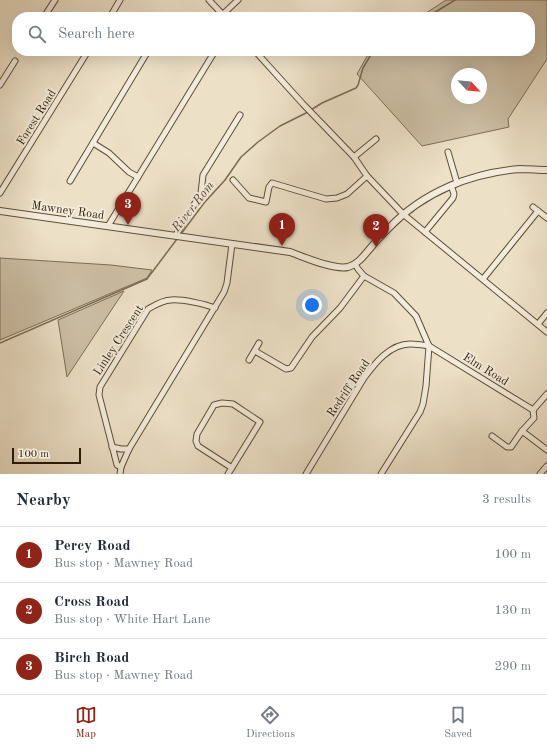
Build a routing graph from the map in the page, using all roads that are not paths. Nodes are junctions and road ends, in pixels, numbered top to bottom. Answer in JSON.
{"nodes":[{"id":1,"x":55,"y":0,"type":"edge"},
{"id":2,"x":120,"y":0,"type":"edge"},
{"id":3,"x":209,"y":0,"type":"edge"},
{"id":4,"x":238,"y":0,"type":"edge"},
{"id":5,"x":48,"y":12,"type":"edge"},
{"id":6,"x":113,"y":12,"type":"edge"},
{"id":7,"x":220,"y":12,"type":"edge"},
{"id":8,"x":227,"y":12,"type":"edge"},
{"id":9,"x":85,"y":56,"type":"edge"},
{"id":10,"x":145,"y":56,"type":"edge"},
{"id":11,"x":212,"y":56,"type":"edge"},
{"id":12,"x":260,"y":56,"type":"edge"},
{"id":13,"x":15,"y":61,"type":"dead end"},
{"id":14,"x":0,"y":85,"type":"edge"},
{"id":15,"x":240,"y":115,"type":"dead end"},
{"id":16,"x":376,"y":139,"type":"dead end"},
{"id":17,"x":93,"y":143,"type":"junction"},
{"id":18,"x":448,"y":152,"type":"dead end"},
{"id":19,"x":354,"y":157,"type":"junction"},
{"id":20,"x":547,"y":170,"type":"edge"},
{"id":21,"x":138,"y":176,"type":"junction"},
{"id":22,"x":367,"y":176,"type":"junction"},
{"id":23,"x":233,"y":180,"type":"dead end"},
{"id":24,"x":70,"y":181,"type":"dead end"},
{"id":25,"x":454,"y":184,"type":"junction"},
{"id":26,"x":0,"y":193,"type":"edge"},
{"id":27,"x":533,"y":207,"type":"dead end"},
{"id":28,"x":0,"y":211,"type":"edge"},
{"id":29,"x":538,"y":211,"type":"junction"},
{"id":30,"x":404,"y":214,"type":"junction"},
{"id":31,"x":547,"y":218,"type":"edge"},
{"id":32,"x":108,"y":226,"type":"junction"},
{"id":33,"x":425,"y":232,"type":"junction"},
{"id":34,"x":179,"y":237,"type":"junction"},
{"id":35,"x":232,"y":244,"type":"junction"},
{"id":36,"x":355,"y":264,"type":"junction"},
{"id":37,"x":364,"y":276,"type":"junction"},
{"id":38,"x":483,"y":279,"type":"junction"},
{"id":39,"x":215,"y":308,"type":"junction"},
{"id":40,"x":547,"y":313,"type":"edge"},
{"id":41,"x":538,"y":324,"type":"junction"},
{"id":42,"x":547,"y":332,"type":"edge"},
{"id":43,"x":259,"y":343,"type":"dead end"},
{"id":44,"x":429,"y":346,"type":"junction"},
{"id":45,"x":255,"y":351,"type":"junction"},
{"id":46,"x":249,"y":360,"type":"dead end"},
{"id":47,"x":547,"y":394,"type":"edge"},
{"id":48,"x":533,"y":410,"type":"junction"},
{"id":49,"x":522,"y":431,"type":"junction"},
{"id":50,"x":492,"y":436,"type":"dead end"},
{"id":51,"x":112,"y":447,"type":"junction"},
{"id":52,"x":129,"y":449,"type":"junction"},
{"id":53,"x":547,"y":450,"type":"edge"},
{"id":54,"x":547,"y":466,"type":"edge"},
{"id":55,"x":232,"y":468,"type":"junction"},
{"id":56,"x":120,"y":471,"type":"edge"},
{"id":57,"x":228,"y":474,"type":"edge"},
{"id":58,"x":306,"y":474,"type":"edge"},
{"id":59,"x":381,"y":474,"type":"edge"},
{"id":60,"x":540,"y":474,"type":"edge"}],
"edges":[{"from":1,"to":5,"type":"street"},
{"from":2,"to":6,"type":"street"},
{"from":3,"to":7,"type":"street"},
{"from":4,"to":8,"type":"street"},
{"from":9,"to":26,"type":"street","name":"Forest Road"},
{"from":10,"to":17,"type":"street"},
{"from":11,"to":21,"type":"street"},
{"from":12,"to":19,"type":"street"},
{"from":13,"to":14,"type":"street"},
{"from":15,"to":34,"type":"street"},
{"from":16,"to":19,"type":"street"},
{"from":17,"to":21,"type":"street"},
{"from":17,"to":24,"type":"street"},
{"from":18,"to":25,"type":"street"},
{"from":19,"to":22,"type":"street"},
{"from":20,"to":25,"type":"street"},
{"from":21,"to":32,"type":"street"},
{"from":22,"to":23,"type":"street"},
{"from":22,"to":30,"type":"street"},
{"from":25,"to":30,"type":"street"},
{"from":25,"to":33,"type":"street"},
{"from":27,"to":29,"type":"street"},
{"from":28,"to":32,"type":"street","name":"Mawney Road"},
{"from":29,"to":31,"type":"street"},
{"from":29,"to":38,"type":"street"},
{"from":30,"to":33,"type":"street"},
{"from":30,"to":36,"type":"street"},
{"from":32,"to":34,"type":"street","name":"Mawney Road"},
{"from":33,"to":38,"type":"street"},
{"from":34,"to":35,"type":"street","name":"Mawney Road"},
{"from":35,"to":36,"type":"street","name":"Mawney Road"},
{"from":35,"to":39,"type":"street"},
{"from":36,"to":37,"type":"street"},
{"from":37,"to":44,"type":"street"},
{"from":37,"to":45,"type":"street"},
{"from":38,"to":41,"type":"street"},
{"from":39,"to":51,"type":"street","name":"Linley Crescent"},
{"from":39,"to":52,"type":"street"},
{"from":40,"to":41,"type":"street"},
{"from":41,"to":42,"type":"street"},
{"from":43,"to":45,"type":"street"},
{"from":44,"to":48,"type":"street","name":"Elm Road"},
{"from":44,"to":58,"type":"street","name":"Redriff Road"},
{"from":44,"to":59,"type":"street"},
{"from":45,"to":46,"type":"street"},
{"from":47,"to":48,"type":"street"},
{"from":48,"to":49,"type":"street"},
{"from":49,"to":50,"type":"street"},
{"from":49,"to":53,"type":"street"},
{"from":51,"to":52,"type":"street"},
{"from":51,"to":56,"type":"street","name":"Linley Crescent"},
{"from":52,"to":56,"type":"street"},
{"from":54,"to":60,"type":"street"},
{"from":55,"to":55,"type":"street"},
{"from":55,"to":57,"type":"street"}]}
